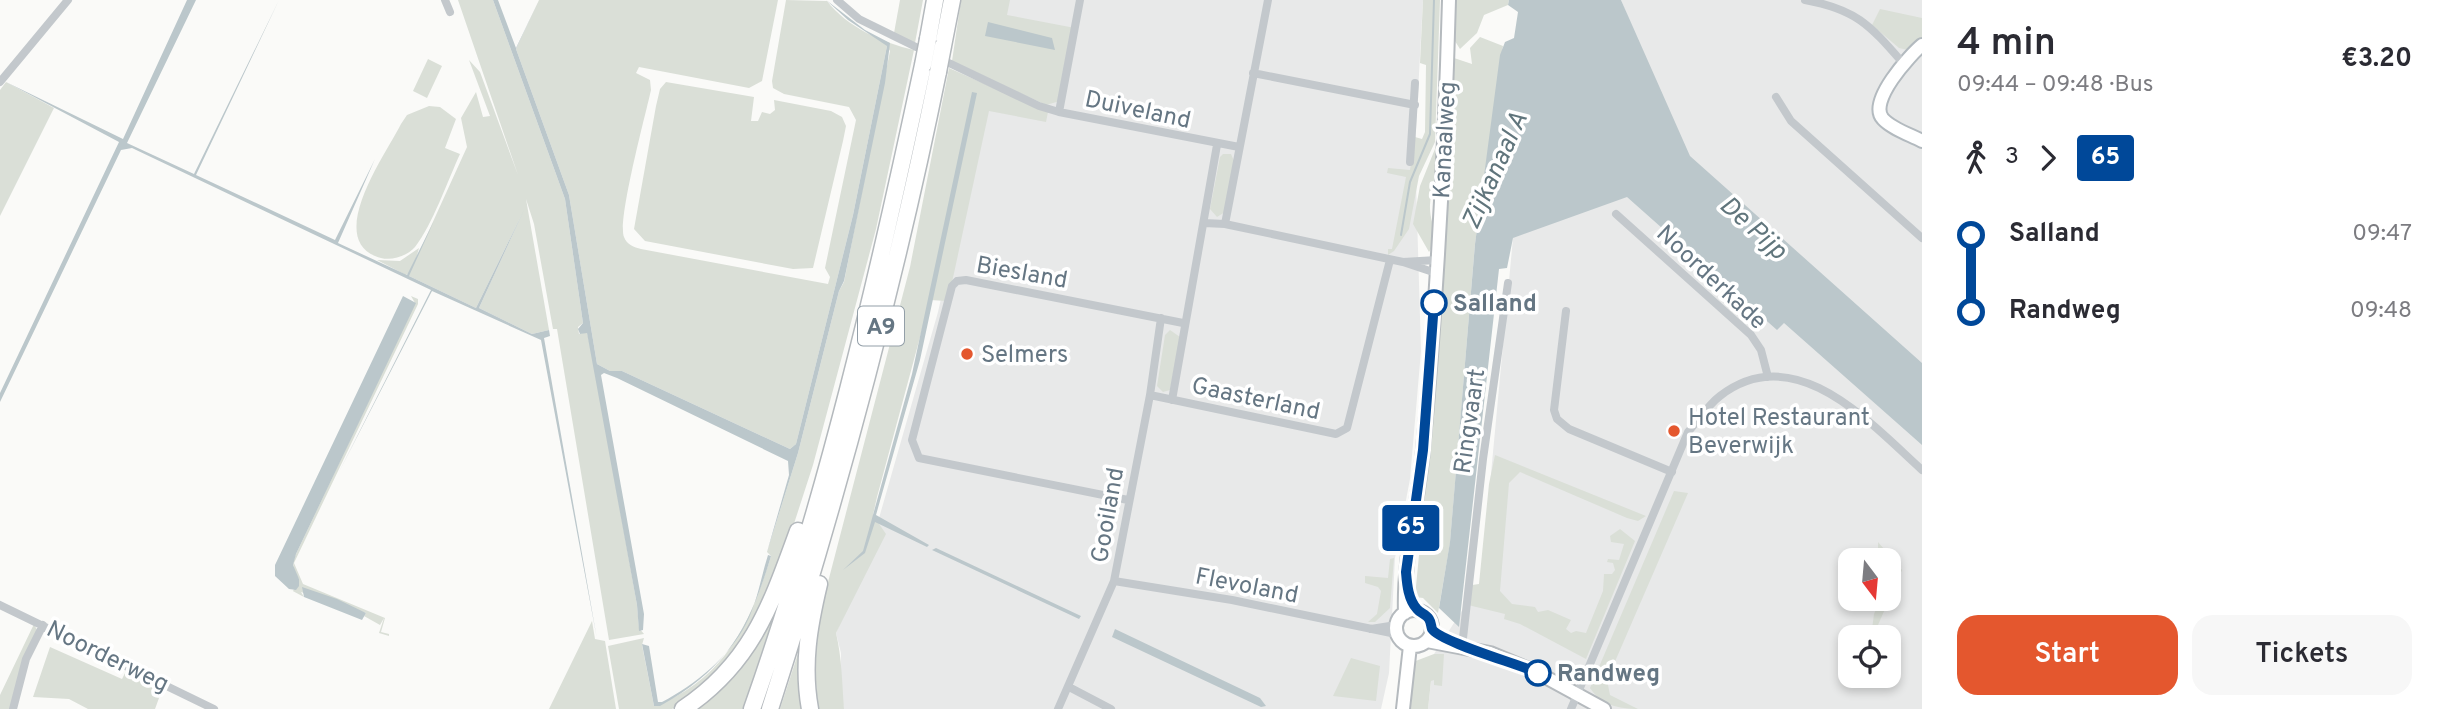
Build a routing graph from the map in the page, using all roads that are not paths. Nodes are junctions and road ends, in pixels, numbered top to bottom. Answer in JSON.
{"nodes":[{"id":1,"x":68,"y":0,"type":"edge"},
{"id":2,"x":445,"y":0,"type":"edge"},
{"id":3,"x":837,"y":0,"type":"edge"},
{"id":4,"x":935,"y":0,"type":"edge"},
{"id":5,"x":951,"y":0,"type":"edge"},
{"id":6,"x":1080,"y":0,"type":"edge"},
{"id":7,"x":1268,"y":0,"type":"edge"},
{"id":8,"x":1449,"y":0,"type":"edge"},
{"id":9,"x":1805,"y":0,"type":"edge"},
{"id":10,"x":450,"y":12,"type":"dead end"},
{"id":11,"x":929,"y":44,"type":"junction"},
{"id":12,"x":1922,"y":45,"type":"edge"},
{"id":13,"x":1902,"y":62,"type":"junction"},
{"id":14,"x":944,"y":68,"type":"junction"},
{"id":15,"x":1253,"y":73,"type":"junction"},
{"id":16,"x":0,"y":82,"type":"edge"},
{"id":17,"x":1416,"y":83,"type":"dead end"},
{"id":18,"x":1776,"y":97,"type":"dead end"},
{"id":19,"x":1415,"y":105,"type":"junction"},
{"id":20,"x":1059,"y":112,"type":"junction"},
{"id":21,"x":1922,"y":141,"type":"edge"},
{"id":22,"x":1217,"y":145,"type":"junction"},
{"id":23,"x":1240,"y":147,"type":"junction"},
{"id":24,"x":1410,"y":162,"type":"dead end"},
{"id":25,"x":1616,"y":214,"type":"dead end"},
{"id":26,"x":1203,"y":223,"type":"junction"},
{"id":27,"x":1225,"y":224,"type":"junction"},
{"id":28,"x":1922,"y":238,"type":"edge"},
{"id":29,"x":1390,"y":260,"type":"junction"},
{"id":30,"x":1403,"y":262,"type":"junction"},
{"id":31,"x":1436,"y":266,"type":"junction"},
{"id":32,"x":1508,"y":283,"type":"dead end"},
{"id":33,"x":1566,"y":311,"type":"dead end"},
{"id":34,"x":1161,"y":318,"type":"junction"},
{"id":35,"x":1184,"y":323,"type":"junction"},
{"id":36,"x":1768,"y":377,"type":"junction"},
{"id":37,"x":1150,"y":395,"type":"junction"},
{"id":38,"x":1172,"y":400,"type":"junction"},
{"id":39,"x":1922,"y":470,"type":"edge"},
{"id":40,"x":1672,"y":472,"type":"junction"},
{"id":41,"x":841,"y":480,"type":"junction"},
{"id":42,"x":819,"y":496,"type":"junction"},
{"id":43,"x":1128,"y":500,"type":"junction"},
{"id":44,"x":1406,"y":572,"type":"junction"},
{"id":45,"x":1114,"y":581,"type":"junction"},
{"id":46,"x":0,"y":605,"type":"edge"},
{"id":47,"x":1418,"y":611,"type":"junction"},
{"id":48,"x":1405,"y":613,"type":"junction"},
{"id":49,"x":43,"y":625,"type":"junction"},
{"id":50,"x":1432,"y":628,"type":"junction"},
{"id":51,"x":1396,"y":629,"type":"junction"},
{"id":52,"x":1427,"y":641,"type":"junction"},
{"id":53,"x":1410,"y":646,"type":"junction"},
{"id":54,"x":1462,"y":647,"type":"junction"},
{"id":55,"x":1069,"y":687,"type":"junction"},
{"id":56,"x":1579,"y":694,"type":"junction"},
{"id":57,"x":13,"y":709,"type":"edge"},
{"id":58,"x":214,"y":709,"type":"edge"},
{"id":59,"x":683,"y":709,"type":"edge"},
{"id":60,"x":751,"y":709,"type":"edge"},
{"id":61,"x":770,"y":709,"type":"edge"},
{"id":62,"x":810,"y":709,"type":"edge"},
{"id":63,"x":1058,"y":709,"type":"edge"},
{"id":64,"x":1111,"y":709,"type":"edge"},
{"id":65,"x":1404,"y":709,"type":"edge"},
{"id":66,"x":1571,"y":709,"type":"edge"},
{"id":67,"x":1604,"y":709,"type":"edge"}],
"edges":[{"from":1,"to":16,"type":"street"},
{"from":2,"to":10,"type":"street"},
{"from":3,"to":11,"type":"street"},
{"from":4,"to":11,"type":"highway","number":"A9"},
{"from":5,"to":11,"type":"highway","number":"A9"},
{"from":6,"to":20,"type":"street","name":"Duiveland"},
{"from":7,"to":15,"type":"street"},
{"from":8,"to":31,"type":"main road","name":"Kanaalweg"},
{"from":9,"to":13,"type":"street"},
{"from":11,"to":14,"type":"highway","number":"A9","bridge":true},
{"from":11,"to":42,"type":"highway","number":"A9","bridge":true},
{"from":12,"to":13,"type":"main road"},
{"from":13,"to":21,"type":"main road"},
{"from":14,"to":20,"type":"street"},
{"from":14,"to":41,"type":"highway","number":"A9"},
{"from":15,"to":19,"type":"street"},
{"from":15,"to":23,"type":"street"},
{"from":17,"to":19,"type":"street"},
{"from":18,"to":28,"type":"street"},
{"from":19,"to":24,"type":"street"},
{"from":20,"to":22,"type":"street","name":"Duiveland"},
{"from":22,"to":23,"type":"street","name":"Duiveland"},
{"from":22,"to":26,"type":"street"},
{"from":23,"to":27,"type":"street"},
{"from":25,"to":36,"type":"street","name":"Noorderkade"},
{"from":26,"to":27,"type":"street"},
{"from":26,"to":35,"type":"street"},
{"from":27,"to":29,"type":"street"},
{"from":29,"to":30,"type":"street"},
{"from":29,"to":38,"type":"street","name":"Gaasterland"},
{"from":30,"to":31,"type":"street"},
{"from":30,"to":31,"type":"street"},
{"from":31,"to":44,"type":"main road","name":"Kanaalweg"},
{"from":32,"to":54,"type":"street","name":"Ringvaart"},
{"from":33,"to":40,"type":"street"},
{"from":34,"to":35,"type":"street","name":"Biesland"},
{"from":34,"to":37,"type":"street","name":"Gooiland"},
{"from":34,"to":43,"type":"street","name":"Biesland"},
{"from":35,"to":38,"type":"street"},
{"from":36,"to":39,"type":"street"},
{"from":36,"to":40,"type":"street"},
{"from":37,"to":38,"type":"street","name":"Gaasterland"},
{"from":37,"to":43,"type":"street","name":"Gooiland"},
{"from":40,"to":56,"type":"street"},
{"from":41,"to":61,"type":"highway","number":"A9"},
{"from":41,"to":62,"type":"highway","number":"A9"},
{"from":42,"to":59,"type":"highway","number":"A9"},
{"from":42,"to":60,"type":"highway","number":"A9"},
{"from":43,"to":45,"type":"street","name":"Gooiland"},
{"from":44,"to":47,"type":"main road","name":"Kanaalweg"},
{"from":44,"to":48,"type":"main road","name":"Kanaalweg"},
{"from":45,"to":51,"type":"street","name":"Flevoland"},
{"from":45,"to":55,"type":"street","name":"Gooiland"},
{"from":46,"to":49,"type":"street","name":"Noorderweg"},
{"from":47,"to":48,"type":"main road"},
{"from":47,"to":50,"type":"main road"},
{"from":48,"to":51,"type":"main road"},
{"from":49,"to":57,"type":"street"},
{"from":49,"to":58,"type":"street","name":"Noorderweg"},
{"from":50,"to":52,"type":"main road"},
{"from":50,"to":54,"type":"main road"},
{"from":51,"to":53,"type":"main road"},
{"from":52,"to":53,"type":"main road"},
{"from":52,"to":54,"type":"main road"},
{"from":53,"to":65,"type":"main road"},
{"from":54,"to":56,"type":"main road"},
{"from":55,"to":63,"type":"street","name":"Gooiland"},
{"from":55,"to":64,"type":"street"},
{"from":56,"to":66,"type":"street"},
{"from":56,"to":67,"type":"main road"}]}
